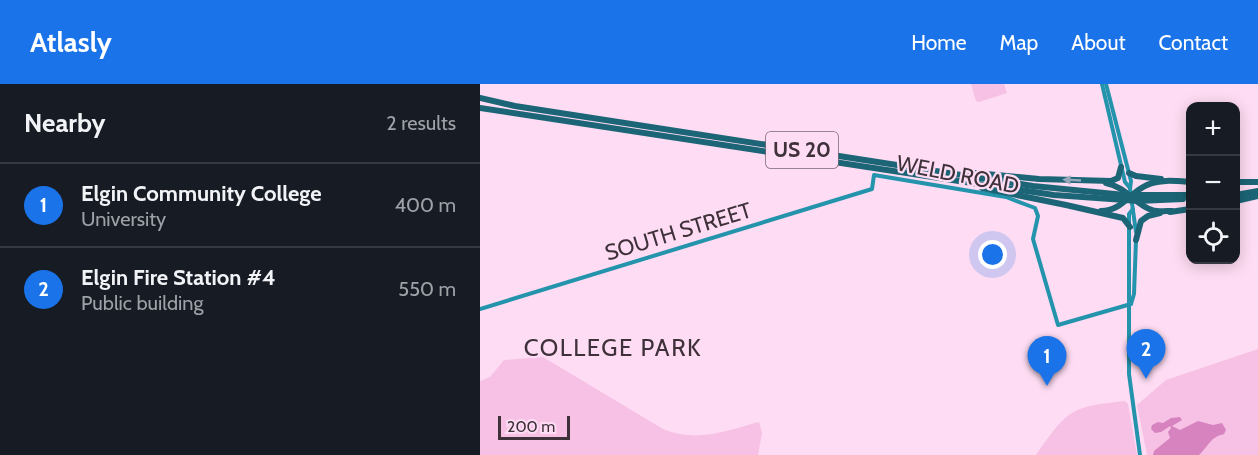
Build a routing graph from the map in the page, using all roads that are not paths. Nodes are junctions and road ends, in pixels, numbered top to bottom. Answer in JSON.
{"nodes":[{"id":1,"x":1102,"y":84,"type":"edge"},
{"id":2,"x":1106,"y":84,"type":"edge"},
{"id":3,"x":480,"y":98,"type":"edge"},
{"id":4,"x":480,"y":108,"type":"edge"},
{"id":5,"x":914,"y":167,"type":"junction"},
{"id":6,"x":1121,"y":167,"type":"junction"},
{"id":7,"x":1129,"y":173,"type":"junction"},
{"id":8,"x":874,"y":175,"type":"joint"},
{"id":9,"x":959,"y":181,"type":"junction"},
{"id":10,"x":1090,"y":181,"type":"junction"},
{"id":11,"x":1183,"y":181,"type":"junction"},
{"id":12,"x":1186,"y":181,"type":"edge"},
{"id":13,"x":1240,"y":182,"type":"edge"},
{"id":14,"x":1258,"y":182,"type":"edge"},
{"id":15,"x":1258,"y":189,"type":"edge"},
{"id":16,"x":1240,"y":192,"type":"edge"},
{"id":17,"x":1131,"y":196,"type":"junction"},
{"id":18,"x":1258,"y":196,"type":"edge"},
{"id":19,"x":1186,"y":197,"type":"edge"},
{"id":20,"x":1240,"y":200,"type":"edge"},
{"id":21,"x":1083,"y":209,"type":"junction"},
{"id":22,"x":1133,"y":209,"type":"junction"},
{"id":23,"x":1186,"y":210,"type":"edge"},
{"id":24,"x":1172,"y":211,"type":"junction"},
{"id":25,"x":1130,"y":227,"type":"junction"},
{"id":26,"x":1136,"y":240,"type":"junction"},
{"id":27,"x":1131,"y":304,"type":"junction"},
{"id":28,"x":480,"y":309,"type":"edge"},
{"id":29,"x":1140,"y":455,"type":"edge"}],
"edges":[{"from":1,"to":6,"type":"street"},
{"from":2,"to":7,"type":"street"},
{"from":3,"to":5,"type":"highway","number":"US 20"},
{"from":4,"to":9,"type":"highway","number":"US 20"},
{"from":10,"to":5,"type":"highway","one_way":true},
{"from":5,"to":17,"type":"highway","number":"US 20"},
{"from":6,"to":10,"type":"highway"},
{"from":6,"to":17,"type":"street"},
{"from":7,"to":11,"type":"highway"},
{"from":7,"to":17,"type":"street"},
{"from":8,"to":27,"type":"street","name":"WELD ROAD"},
{"from":8,"to":28,"type":"street","name":"SOUTH STREET"},
{"from":9,"to":17,"type":"highway","number":"US 20"},
{"from":9,"to":21,"type":"highway"},
{"from":10,"to":17,"type":"highway"},
{"from":11,"to":12,"type":"highway"},
{"from":11,"to":17,"type":"highway"},
{"from":13,"to":14,"type":"highway"},
{"from":15,"to":16,"type":"highway"},
{"from":17,"to":19,"type":"highway","number":"US 20"},
{"from":17,"to":21,"type":"highway"},
{"from":17,"to":22,"type":"street"},
{"from":17,"to":24,"type":"highway"},
{"from":18,"to":20,"type":"highway"},
{"from":21,"to":25,"type":"highway"},
{"from":22,"to":25,"type":"street"},
{"from":22,"to":26,"type":"street"},
{"from":23,"to":24,"type":"highway"},
{"from":24,"to":26,"type":"highway"},
{"from":25,"to":27,"type":"street"},
{"from":26,"to":27,"type":"street"},
{"from":27,"to":29,"type":"street"}]}
